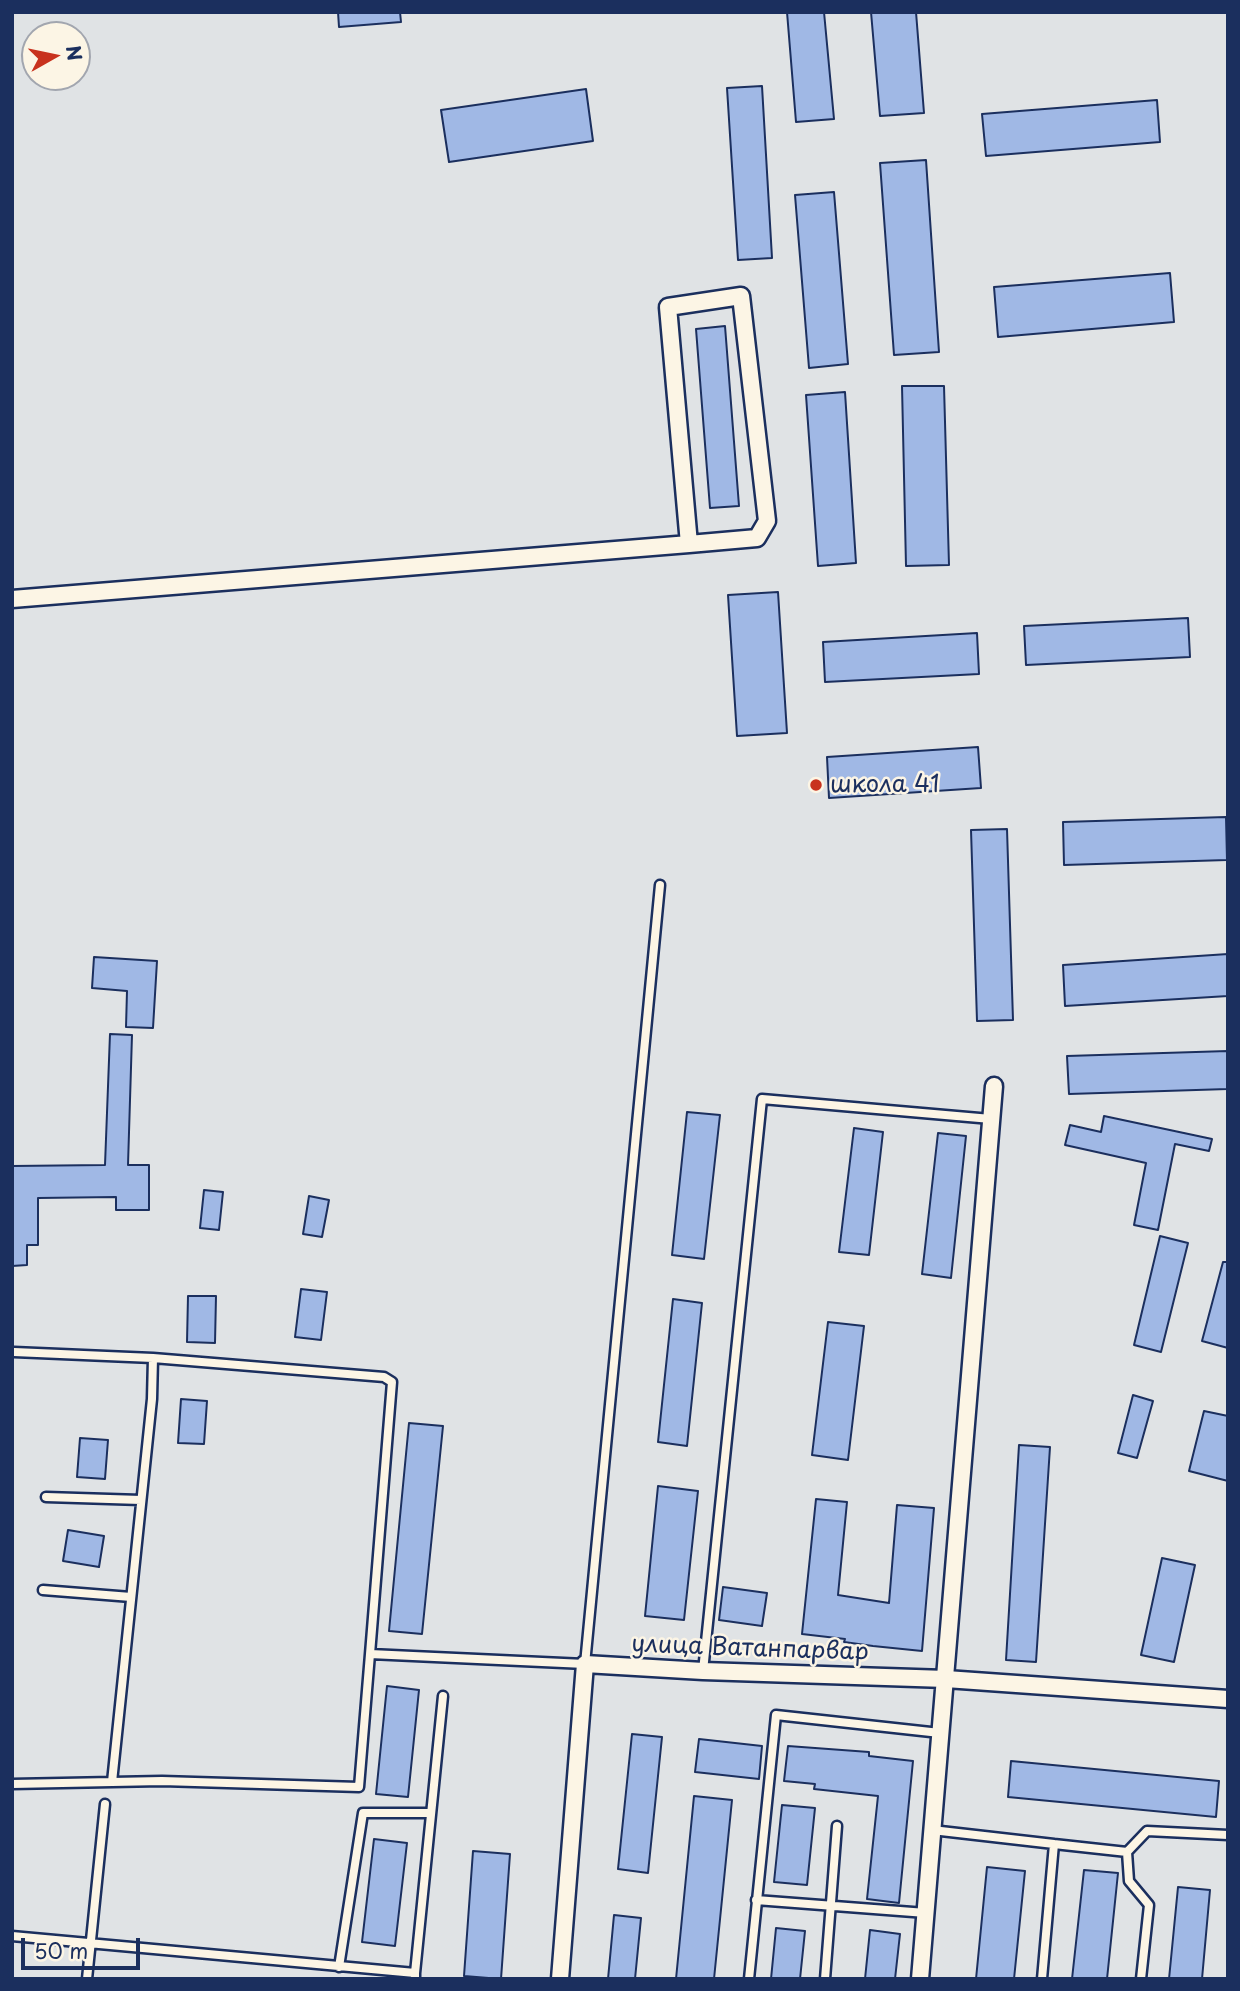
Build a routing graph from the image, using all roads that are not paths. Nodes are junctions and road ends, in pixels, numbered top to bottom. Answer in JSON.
{"nodes":[{"id":1,"x":689,"y":544,"type":"junction"},
{"id":2,"x":12,"y":599,"type":"edge"},
{"id":3,"x":660,"y":885,"type":"dead end"},
{"id":4,"x":994,"y":1086,"type":"dead end"},
{"id":5,"x":991,"y":1119,"type":"junction"},
{"id":6,"x":14,"y":1352,"type":"dead end"},
{"id":7,"x":153,"y":1358,"type":"junction"},
{"id":8,"x":46,"y":1497,"type":"dead end"},
{"id":9,"x":141,"y":1500,"type":"junction"},
{"id":10,"x":43,"y":1590,"type":"dead end"},
{"id":11,"x":131,"y":1597,"type":"junction"},
{"id":12,"x":370,"y":1654,"type":"junction"},
{"id":13,"x":585,"y":1664,"type":"junction"},
{"id":14,"x":703,"y":1671,"type":"junction"},
{"id":15,"x":946,"y":1679,"type":"junction"},
{"id":16,"x":443,"y":1696,"type":"dead end"},
{"id":17,"x":1228,"y":1699,"type":"edge"},
{"id":18,"x":940,"y":1733,"type":"junction"},
{"id":19,"x":112,"y":1782,"type":"junction"},
{"id":20,"x":12,"y":1784,"type":"edge"},
{"id":21,"x":105,"y":1804,"type":"dead end"},
{"id":22,"x":431,"y":1813,"type":"junction"},
{"id":23,"x":837,"y":1826,"type":"dead end"},
{"id":24,"x":932,"y":1829,"type":"junction"},
{"id":25,"x":1228,"y":1835,"type":"edge"},
{"id":26,"x":1054,"y":1844,"type":"junction"},
{"id":27,"x":1127,"y":1852,"type":"junction"},
{"id":28,"x":756,"y":1900,"type":"junction"},
{"id":29,"x":831,"y":1906,"type":"junction"},
{"id":30,"x":926,"y":1913,"type":"junction"},
{"id":31,"x":12,"y":1936,"type":"edge"},
{"id":32,"x":90,"y":1943,"type":"junction"},
{"id":33,"x":339,"y":1967,"type":"junction"},
{"id":34,"x":415,"y":1976,"type":"edge"},
{"id":35,"x":88,"y":1979,"type":"edge"},
{"id":36,"x":560,"y":1979,"type":"edge"},
{"id":37,"x":749,"y":1979,"type":"edge"},
{"id":38,"x":825,"y":1979,"type":"edge"},
{"id":39,"x":920,"y":1979,"type":"edge"},
{"id":40,"x":1042,"y":1979,"type":"edge"},
{"id":41,"x":1141,"y":1979,"type":"edge"}],
"edges":[{"from":1,"to":1,"type":"street"},
{"from":1,"to":2,"type":"street"},
{"from":3,"to":13,"type":"lane"},
{"from":4,"to":5,"type":"street"},
{"from":5,"to":14,"type":"lane"},
{"from":5,"to":15,"type":"street"},
{"from":6,"to":7,"type":"lane"},
{"from":7,"to":9,"type":"lane"},
{"from":7,"to":12,"type":"lane"},
{"from":8,"to":9,"type":"lane"},
{"from":9,"to":11,"type":"lane"},
{"from":10,"to":11,"type":"lane"},
{"from":11,"to":19,"type":"lane"},
{"from":12,"to":13,"type":"lane"},
{"from":12,"to":19,"type":"lane"},
{"from":13,"to":14,"type":"street","name":"улица Ватанпарвар"},
{"from":13,"to":36,"type":"street"},
{"from":14,"to":15,"type":"street","name":"улица Ватанпарвар"},
{"from":15,"to":17,"type":"street","name":"улица Ватанпарвар"},
{"from":15,"to":18,"type":"street"},
{"from":16,"to":22,"type":"lane"},
{"from":18,"to":24,"type":"street"},
{"from":18,"to":28,"type":"lane"},
{"from":19,"to":20,"type":"lane"},
{"from":21,"to":32,"type":"lane"},
{"from":22,"to":33,"type":"lane"},
{"from":22,"to":34,"type":"lane"},
{"from":23,"to":29,"type":"lane"},
{"from":24,"to":26,"type":"lane"},
{"from":24,"to":30,"type":"street"},
{"from":25,"to":27,"type":"lane"},
{"from":26,"to":27,"type":"lane"},
{"from":26,"to":40,"type":"lane"},
{"from":27,"to":41,"type":"lane"},
{"from":28,"to":29,"type":"lane"},
{"from":28,"to":37,"type":"lane"},
{"from":29,"to":30,"type":"lane"},
{"from":29,"to":38,"type":"lane"},
{"from":30,"to":39,"type":"street"},
{"from":31,"to":32,"type":"lane"},
{"from":32,"to":33,"type":"lane"},
{"from":32,"to":35,"type":"lane"},
{"from":33,"to":34,"type":"lane"}]}
